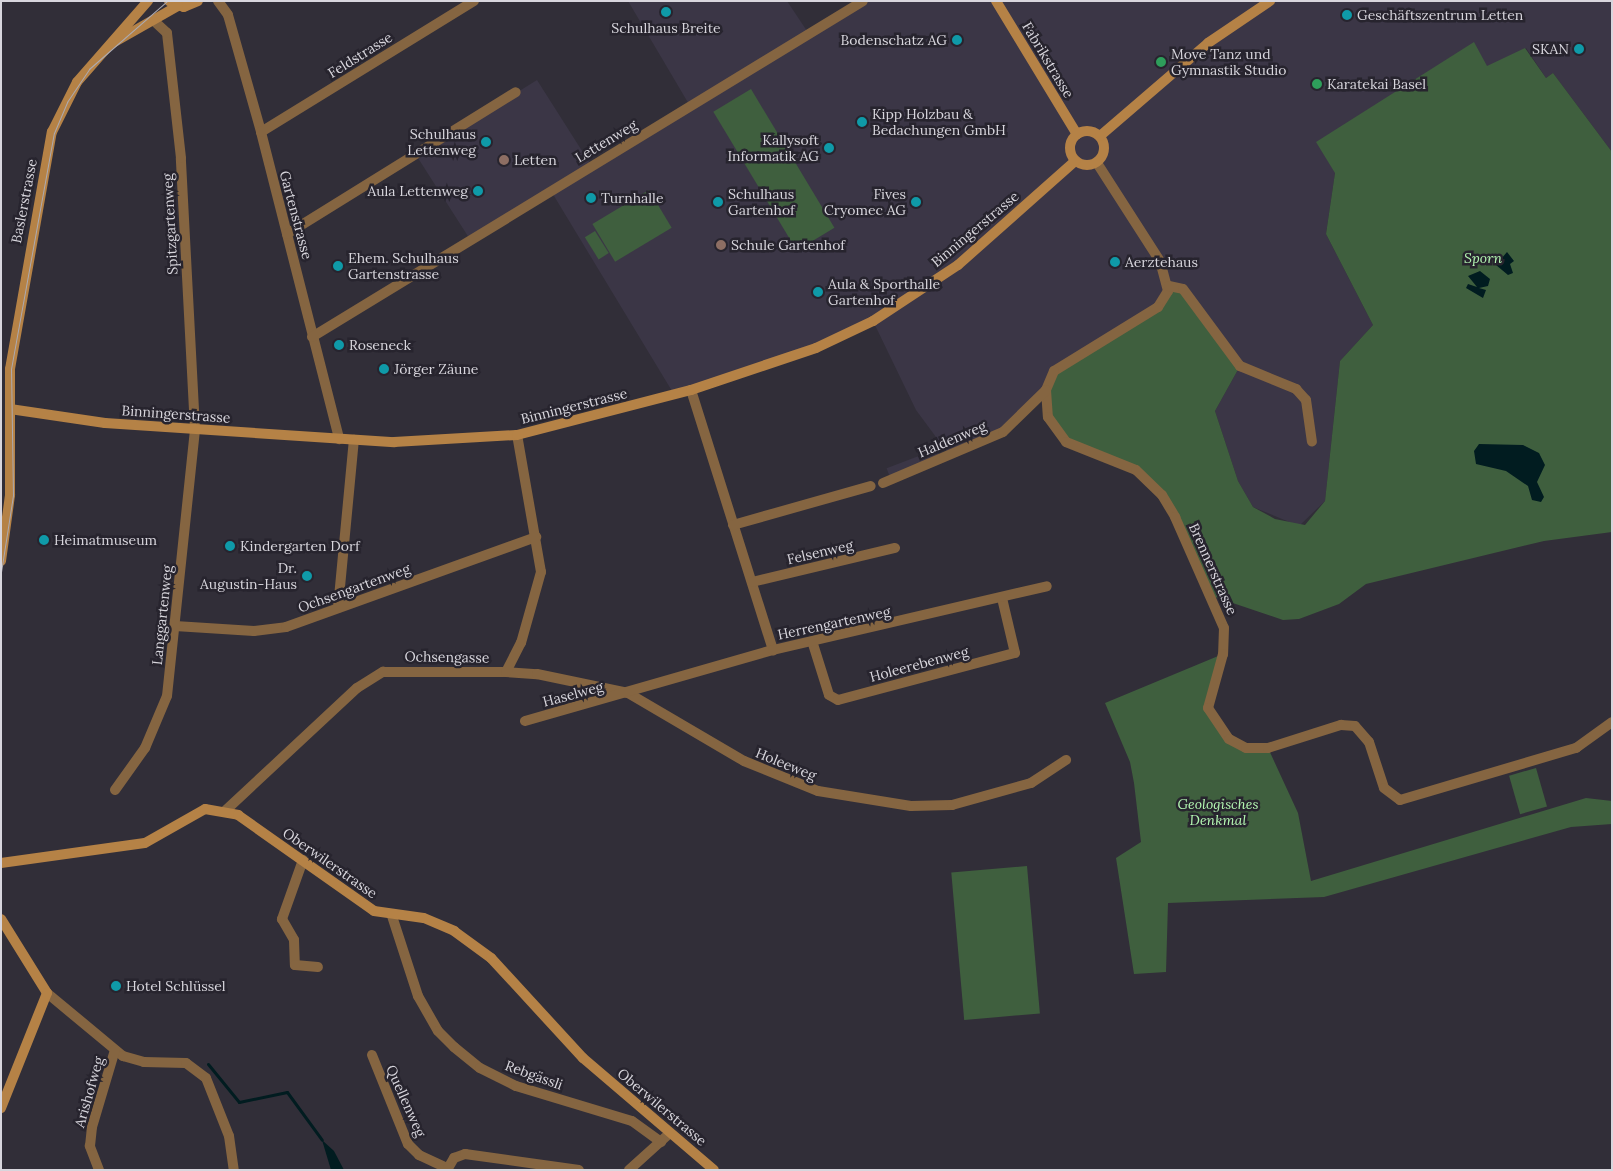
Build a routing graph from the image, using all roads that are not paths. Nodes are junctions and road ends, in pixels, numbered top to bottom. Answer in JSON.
{"nodes":[{"id":1,"x":148,"y":1,"type":"edge"},
{"id":2,"x":198,"y":1,"type":"edge"},
{"id":3,"x":218,"y":1,"type":"edge"},
{"id":4,"x":474,"y":1,"type":"edge"},
{"id":5,"x":863,"y":1,"type":"edge"},
{"id":6,"x":996,"y":1,"type":"edge"},
{"id":7,"x":1270,"y":1,"type":"edge"},
{"id":8,"x":173,"y":4,"type":"edge"},
{"id":9,"x":155,"y":22,"type":"junction"},
{"id":10,"x":111,"y":44,"type":"junction"},
{"id":11,"x":516,"y":92,"type":"dead end"},
{"id":12,"x":261,"y":132,"type":"junction"},
{"id":13,"x":1077,"y":134,"type":"junction"},
{"id":14,"x":1100,"y":136,"type":"junction"},
{"id":15,"x":1075,"y":161,"type":"junction"},
{"id":16,"x":1097,"y":163,"type":"junction"},
{"id":17,"x":287,"y":234,"type":"junction"},
{"id":18,"x":1169,"y":286,"type":"junction"},
{"id":19,"x":312,"y":337,"type":"junction"},
{"id":20,"x":691,"y":390,"type":"junction"},
{"id":21,"x":1046,"y":390,"type":"junction"},
{"id":22,"x":10,"y":409,"type":"junction"},
{"id":23,"x":195,"y":429,"type":"junction"},
{"id":24,"x":517,"y":435,"type":"junction"},
{"id":25,"x":339,"y":439,"type":"junction"},
{"id":26,"x":354,"y":440,"type":"junction"},
{"id":27,"x":1312,"y":442,"type":"dead end"},
{"id":28,"x":883,"y":482,"type":"dead end"},
{"id":29,"x":871,"y":486,"type":"dead end"},
{"id":30,"x":733,"y":525,"type":"junction"},
{"id":31,"x":536,"y":537,"type":"junction"},
{"id":32,"x":895,"y":548,"type":"dead end"},
{"id":33,"x":1,"y":561,"type":"edge"},
{"id":34,"x":752,"y":582,"type":"junction"},
{"id":35,"x":1047,"y":586,"type":"dead end"},
{"id":36,"x":1002,"y":598,"type":"junction"},
{"id":37,"x":338,"y":608,"type":"junction"},
{"id":38,"x":175,"y":626,"type":"junction"},
{"id":39,"x":813,"y":644,"type":"junction"},
{"id":40,"x":773,"y":650,"type":"junction"},
{"id":41,"x":506,"y":672,"type":"junction"},
{"id":42,"x":628,"y":693,"type":"junction"},
{"id":43,"x":525,"y":721,"type":"dead end"},
{"id":44,"x":1612,"y":722,"type":"edge"},
{"id":45,"x":1066,"y":760,"type":"dead end"},
{"id":46,"x":115,"y":790,"type":"dead end"},
{"id":47,"x":225,"y":810,"type":"junction"},
{"id":48,"x":303,"y":860,"type":"junction"},
{"id":49,"x":1,"y":863,"type":"edge"},
{"id":50,"x":392,"y":916,"type":"junction"},
{"id":51,"x":1,"y":919,"type":"edge"},
{"id":52,"x":318,"y":966,"type":"dead end"},
{"id":53,"x":47,"y":993,"type":"junction"},
{"id":54,"x":116,"y":1050,"type":"junction"},
{"id":55,"x":372,"y":1055,"type":"dead end"},
{"id":56,"x":1,"y":1108,"type":"edge"},
{"id":57,"x":670,"y":1133,"type":"junction"},
{"id":58,"x":661,"y":1142,"type":"junction"},
{"id":59,"x":447,"y":1169,"type":"edge"},
{"id":60,"x":98,"y":1170,"type":"edge"},
{"id":61,"x":234,"y":1170,"type":"edge"},
{"id":62,"x":579,"y":1170,"type":"edge"},
{"id":63,"x":629,"y":1170,"type":"edge"},
{"id":64,"x":714,"y":1170,"type":"edge"}],
"edges":[{"from":1,"to":10,"type":"street","name":"Baslerstrasse"},
{"from":2,"to":8,"type":"street"},
{"from":3,"to":12,"type":"street","name":"Gartenstrasse"},
{"from":4,"to":12,"type":"street","name":"Feldstrasse"},
{"from":5,"to":19,"type":"street","name":"Lettenweg"},
{"from":6,"to":13,"type":"street","name":"Fabrikstrasse"},
{"from":7,"to":14,"type":"street"},
{"from":8,"to":9,"type":"street","name":"Baslerstrasse"},
{"from":9,"to":10,"type":"street","name":"Baslerstrasse"},
{"from":9,"to":23,"type":"street","name":"Spitzgartenweg"},
{"from":10,"to":22,"type":"street","name":"Baslerstrasse"},
{"from":11,"to":17,"type":"street"},
{"from":12,"to":17,"type":"street","name":"Gartenstrasse"},
{"from":13,"to":14,"type":"street"},
{"from":13,"to":15,"type":"street"},
{"from":14,"to":16,"type":"street"},
{"from":15,"to":16,"type":"street"},
{"from":15,"to":20,"type":"street","name":"Binningerstrasse"},
{"from":16,"to":18,"type":"street"},
{"from":17,"to":19,"type":"street","name":"Gartenstrasse"},
{"from":18,"to":21,"type":"street"},
{"from":18,"to":27,"type":"street"},
{"from":19,"to":25,"type":"street","name":"Gartenstrasse"},
{"from":20,"to":24,"type":"street","name":"Binningerstrasse"},
{"from":20,"to":30,"type":"street"},
{"from":21,"to":28,"type":"street","name":"Haldenweg"},
{"from":21,"to":44,"type":"street","name":"Brennerstrasse"},
{"from":22,"to":23,"type":"street","name":"Binningerstrasse"},
{"from":22,"to":33,"type":"street","name":"Baslerstrasse"},
{"from":23,"to":25,"type":"street","name":"Binningerstrasse"},
{"from":23,"to":38,"type":"street","name":"Langgartenweg"},
{"from":24,"to":26,"type":"street","name":"Binningerstrasse"},
{"from":24,"to":31,"type":"street","name":"Ochsengasse"},
{"from":25,"to":26,"type":"street","name":"Binningerstrasse"},
{"from":26,"to":37,"type":"street"},
{"from":29,"to":30,"type":"street"},
{"from":30,"to":34,"type":"street"},
{"from":31,"to":37,"type":"street","name":"Ochsengartenweg"},
{"from":31,"to":41,"type":"street","name":"Ochsengasse"},
{"from":32,"to":34,"type":"street","name":"Felsenweg"},
{"from":34,"to":40,"type":"street"},
{"from":35,"to":36,"type":"street","name":"Herrengartenweg"},
{"from":36,"to":39,"type":"street","name":"Herrengartenweg"},
{"from":36,"to":39,"type":"street","name":"Holeerebenweg"},
{"from":37,"to":38,"type":"street","name":"Ochsengartenweg"},
{"from":38,"to":46,"type":"street","name":"Langgartenweg"},
{"from":39,"to":40,"type":"street","name":"Herrengartenweg"},
{"from":40,"to":42,"type":"street","name":"Herrengartenweg"},
{"from":41,"to":42,"type":"street","name":"Holeeweg"},
{"from":41,"to":47,"type":"street","name":"Ochsengasse"},
{"from":42,"to":43,"type":"street","name":"Haselweg"},
{"from":42,"to":45,"type":"street","name":"Holeeweg"},
{"from":47,"to":48,"type":"street","name":"Oberwilerstrasse"},
{"from":47,"to":49,"type":"street"},
{"from":48,"to":50,"type":"street","name":"Oberwilerstrasse"},
{"from":48,"to":52,"type":"street"},
{"from":50,"to":57,"type":"street","name":"Oberwilerstrasse"},
{"from":50,"to":58,"type":"street","name":"Rebgässli"},
{"from":51,"to":53,"type":"street"},
{"from":53,"to":54,"type":"street"},
{"from":53,"to":56,"type":"street"},
{"from":54,"to":60,"type":"street","name":"Arishofweg"},
{"from":54,"to":61,"type":"street"},
{"from":55,"to":59,"type":"street","name":"Quellenweg"},
{"from":57,"to":58,"type":"street"},
{"from":57,"to":64,"type":"street","name":"Oberwilerstrasse"},
{"from":58,"to":63,"type":"street"},
{"from":59,"to":62,"type":"street"}]}
